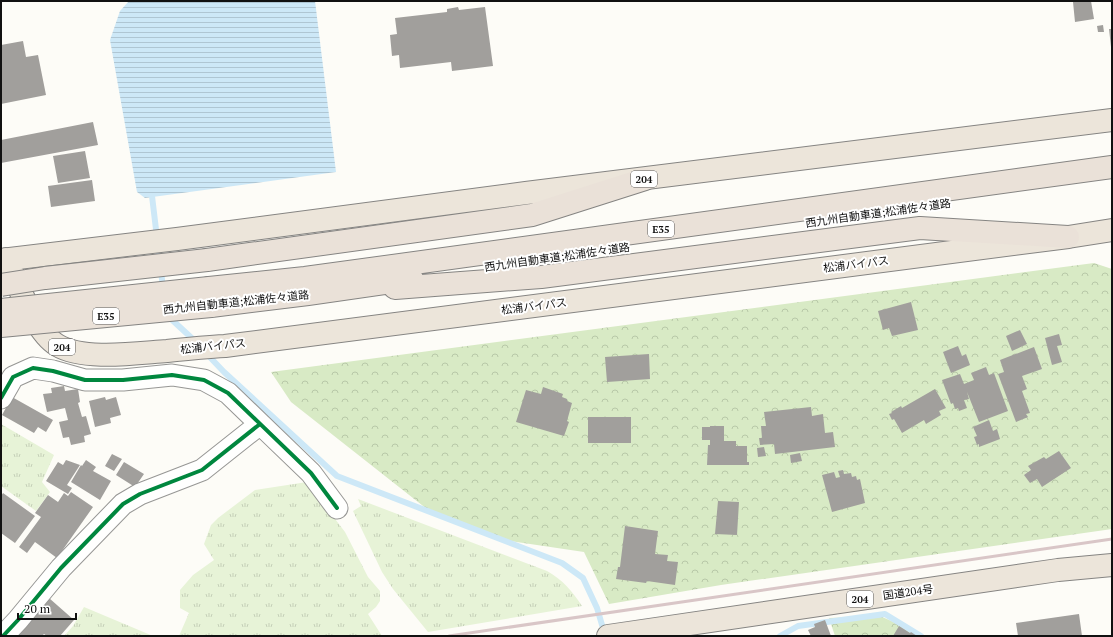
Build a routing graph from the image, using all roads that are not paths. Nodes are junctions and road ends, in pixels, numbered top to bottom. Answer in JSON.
{"nodes":[{"id":1,"x":1112,"y":120,"type":"edge"},
{"id":2,"x":1112,"y":167,"type":"edge"},
{"id":3,"x":645,"y":178,"type":"junction"},
{"id":4,"x":1112,"y":181,"type":"edge"},
{"id":5,"x":1112,"y":230,"type":"edge"},
{"id":6,"x":1068,"y":237,"type":"junction"},
{"id":7,"x":4,"y":259,"type":"edge"},
{"id":8,"x":1,"y":285,"type":"edge"},
{"id":9,"x":308,"y":294,"type":"junction"},
{"id":10,"x":210,"y":297,"type":"junction"},
{"id":11,"x":1,"y":310,"type":"edge"},
{"id":12,"x":1,"y":326,"type":"edge"},
{"id":13,"x":1,"y":398,"type":"edge"},
{"id":14,"x":260,"y":424,"type":"junction"},
{"id":15,"x":337,"y":508,"type":"dead end"},
{"id":16,"x":1112,"y":565,"type":"edge"},
{"id":17,"x":3,"y":636,"type":"edge"},
{"id":18,"x":608,"y":636,"type":"edge"}],
"edges":[{"from":1,"to":3,"type":"highway","name":"松浦バイパス","number":"204"},
{"from":2,"to":10,"type":"highway","name":"西九州自動車道;松浦佐々道路","number":"E35"},
{"from":3,"to":7,"type":"highway","name":"松浦バイパス","number":"204"},
{"from":3,"to":8,"type":"highway","bridge":true},
{"from":4,"to":9,"type":"highway","name":"西九州自動車道;松浦佐々道路","number":"E35"},
{"from":5,"to":6,"type":"highway","name":"松浦バイパス","number":"204"},
{"from":6,"to":7,"type":"highway","name":"松浦バイパス","number":"204"},
{"from":6,"to":9,"type":"highway"},
{"from":9,"to":10,"type":"highway","name":"西九州自動車道;松浦佐々道路","number":"E35"},
{"from":10,"to":11,"type":"highway","name":"西九州自動車道;松浦佐々道路","number":"E35","bridge":true},
{"from":10,"to":12,"type":"highway","name":"西九州自動車道;松浦佐々道路","number":"E35","bridge":true},
{"from":13,"to":14,"type":"street"},
{"from":14,"to":15,"type":"street"},
{"from":14,"to":17,"type":"street"},
{"from":16,"to":18,"type":"highway","name":"国道204号","number":"204"}]}
